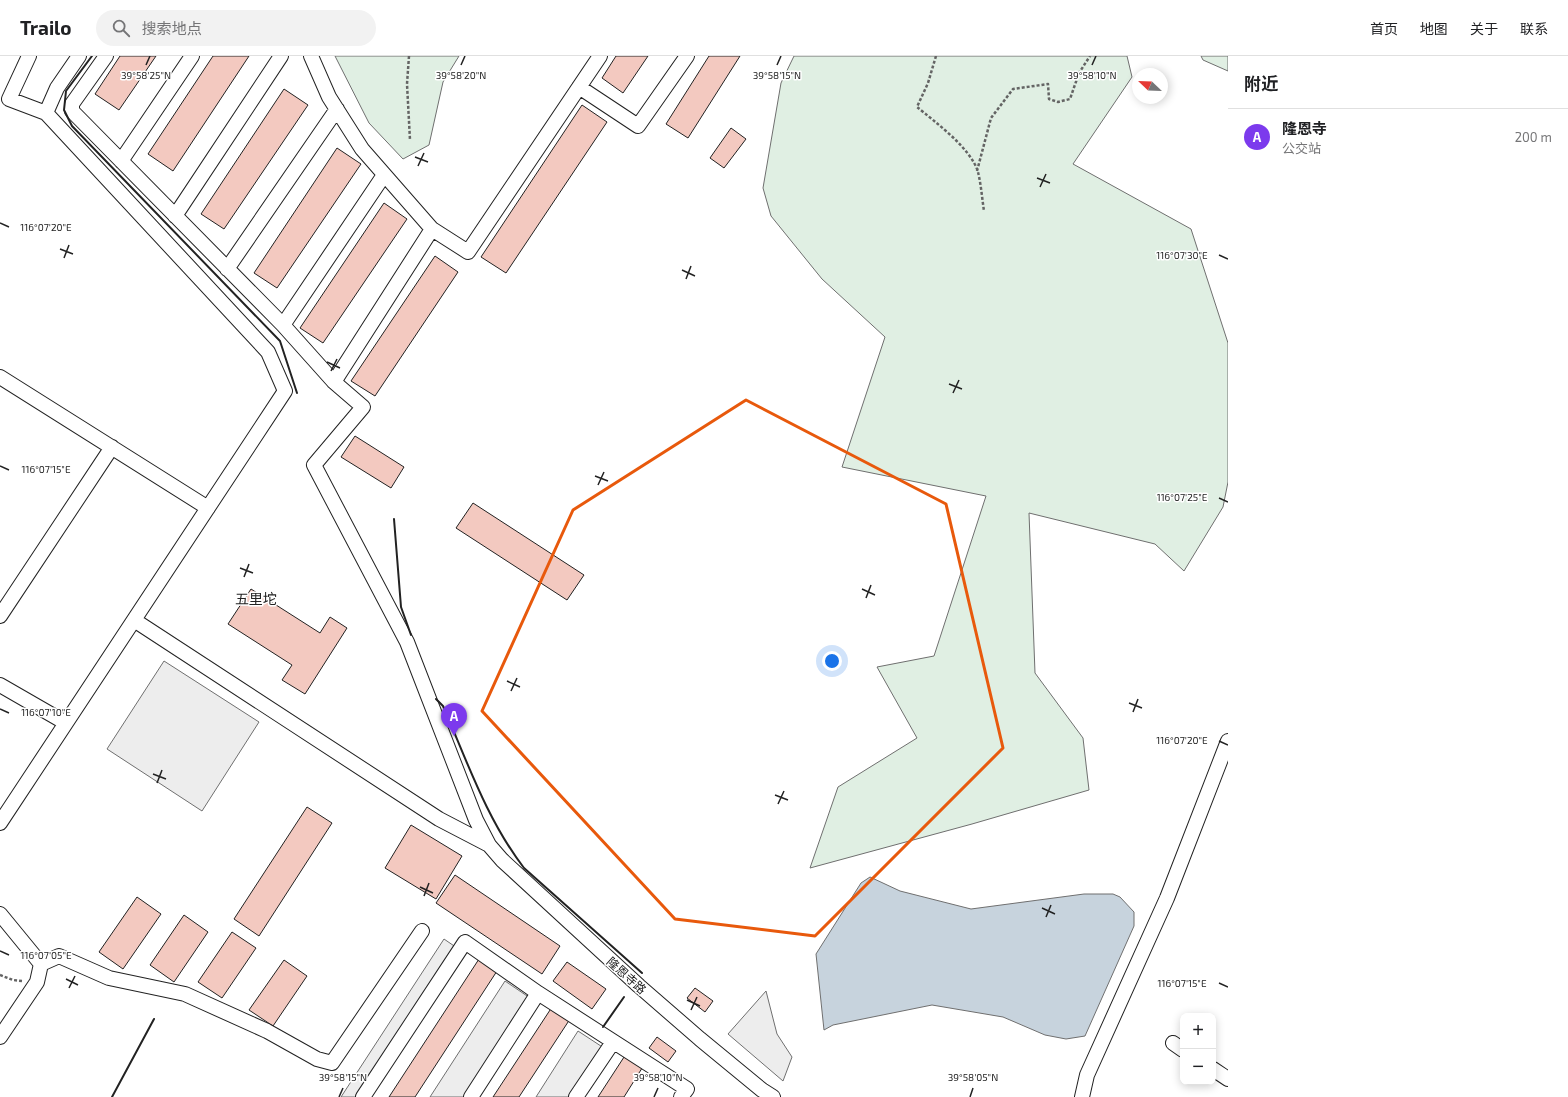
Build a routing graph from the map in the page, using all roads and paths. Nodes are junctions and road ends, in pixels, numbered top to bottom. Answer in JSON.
{"nodes":[{"id":1,"x":30,"y":56,"type":"edge"},
{"id":2,"x":79,"y":56,"type":"edge"},
{"id":3,"x":106,"y":56,"type":"edge"},
{"id":4,"x":192,"y":56,"type":"edge"},
{"id":5,"x":281,"y":56,"type":"edge"},
{"id":6,"x":311,"y":56,"type":"edge"},
{"id":7,"x":409,"y":56,"type":"edge"},
{"id":8,"x":600,"y":56,"type":"edge"},
{"id":9,"x":687,"y":56,"type":"edge"},
{"id":10,"x":936,"y":56,"type":"edge"},
{"id":11,"x":1090,"y":56,"type":"edge"},
{"id":12,"x":579,"y":87,"type":"junction"},
{"id":13,"x":337,"y":110,"type":"junction"},
{"id":14,"x":46,"y":113,"type":"junction"},
{"id":15,"x":410,"y":140,"type":"dead end"},
{"id":16,"x":121,"y":161,"type":"junction"},
{"id":17,"x":977,"y":171,"type":"junction"},
{"id":18,"x":384,"y":175,"type":"junction"},
{"id":19,"x":984,"y":211,"type":"dead end"},
{"id":20,"x":175,"y":216,"type":"junction"},
{"id":21,"x":432,"y":229,"type":"junction"},
{"id":22,"x":227,"y":269,"type":"junction"},
{"id":23,"x":283,"y":325,"type":"junction"},
{"id":24,"x":0,"y":377,"type":"edge"},
{"id":25,"x":334,"y":382,"type":"junction"},
{"id":26,"x":112,"y":447,"type":"junction"},
{"id":27,"x":208,"y":508,"type":"junction"},
{"id":28,"x":0,"y":616,"type":"edge"},
{"id":29,"x":134,"y":620,"type":"junction"},
{"id":30,"x":0,"y":685,"type":"edge"},
{"id":31,"x":66,"y":723,"type":"junction"},
{"id":32,"x":1228,"y":741,"type":"edge"},
{"id":33,"x":0,"y":823,"type":"edge"},
{"id":34,"x":488,"y":845,"type":"junction"},
{"id":35,"x":0,"y":914,"type":"edge"},
{"id":36,"x":422,"y":931,"type":"dead end"},
{"id":37,"x":41,"y":964,"type":"junction"},
{"id":38,"x":0,"y":975,"type":"edge"},
{"id":39,"x":37,"y":982,"type":"junction"},
{"id":40,"x":538,"y":993,"type":"junction"},
{"id":41,"x":0,"y":1037,"type":"edge"},
{"id":42,"x":613,"y":1042,"type":"junction"},
{"id":43,"x":1216,"y":1071,"type":"edge"},
{"id":44,"x":1228,"y":1079,"type":"edge"},
{"id":45,"x":765,"y":1095,"type":"edge"},
{"id":46,"x":363,"y":1097,"type":"edge"},
{"id":47,"x":471,"y":1097,"type":"edge"},
{"id":48,"x":576,"y":1097,"type":"edge"},
{"id":49,"x":681,"y":1097,"type":"edge"},
{"id":50,"x":1082,"y":1097,"type":"edge"}],
"edges":[{"from":1,"to":14,"type":"street"},
{"from":2,"to":14,"type":"street"},
{"from":3,"to":16,"type":"street"},
{"from":4,"to":16,"type":"street"},
{"from":5,"to":20,"type":"street"},
{"from":6,"to":13,"type":"street"},
{"from":7,"to":15,"type":"path"},
{"from":8,"to":12,"type":"street"},
{"from":9,"to":12,"type":"street"},
{"from":10,"to":17,"type":"path"},
{"from":11,"to":17,"type":"path"},
{"from":12,"to":21,"type":"street"},
{"from":13,"to":18,"type":"street"},
{"from":13,"to":22,"type":"street"},
{"from":14,"to":27,"type":"street"},
{"from":16,"to":20,"type":"street"},
{"from":17,"to":19,"type":"path"},
{"from":18,"to":21,"type":"street"},
{"from":18,"to":23,"type":"street"},
{"from":20,"to":22,"type":"street"},
{"from":21,"to":25,"type":"street"},
{"from":22,"to":23,"type":"street"},
{"from":23,"to":25,"type":"street"},
{"from":24,"to":26,"type":"street"},
{"from":25,"to":34,"type":"street"},
{"from":26,"to":27,"type":"street"},
{"from":26,"to":28,"type":"street"},
{"from":27,"to":29,"type":"street"},
{"from":29,"to":31,"type":"street"},
{"from":29,"to":34,"type":"street"},
{"from":30,"to":31,"type":"street"},
{"from":31,"to":33,"type":"street"},
{"from":32,"to":50,"type":"street"},
{"from":34,"to":45,"type":"street","name":"隆恩寺路"},
{"from":35,"to":37,"type":"street"},
{"from":36,"to":37,"type":"street"},
{"from":37,"to":39,"type":"street"},
{"from":38,"to":39,"type":"path"},
{"from":39,"to":41,"type":"street"},
{"from":40,"to":42,"type":"street"},
{"from":40,"to":46,"type":"street"},
{"from":40,"to":47,"type":"street"},
{"from":42,"to":48,"type":"street"},
{"from":42,"to":49,"type":"street"},
{"from":43,"to":44,"type":"street"}]}
